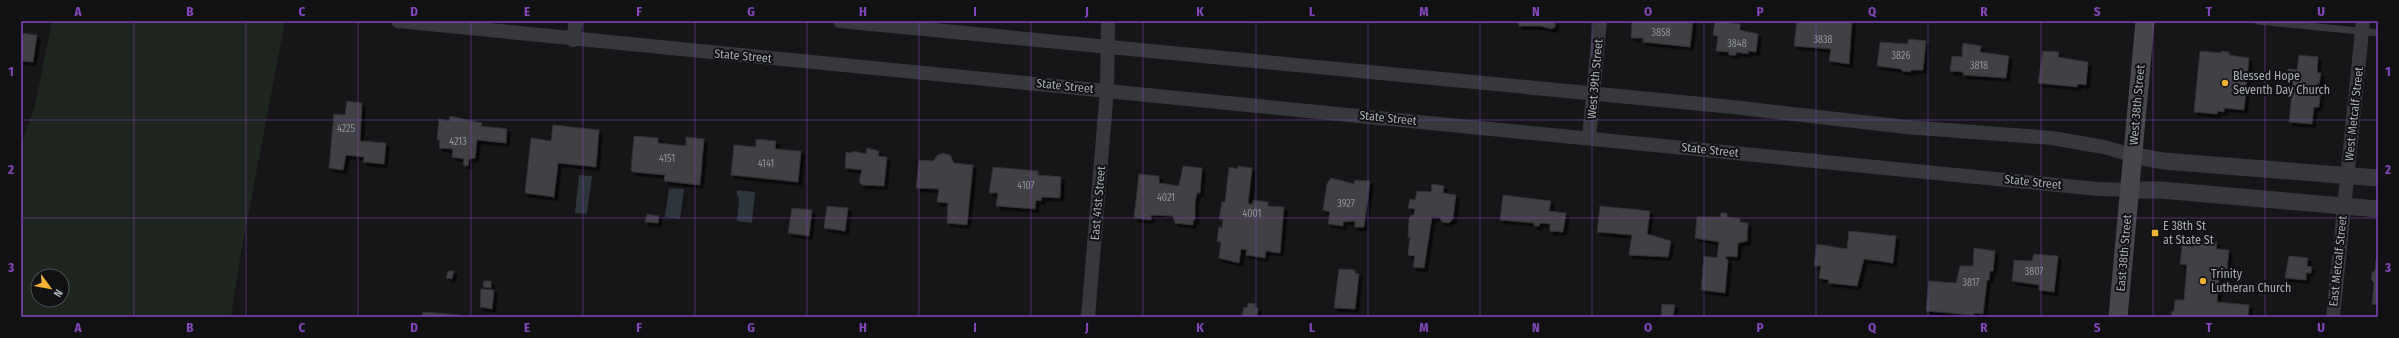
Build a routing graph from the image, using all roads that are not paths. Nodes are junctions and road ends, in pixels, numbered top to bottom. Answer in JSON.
{"nodes":[{"id":1,"x":398,"y":21,"type":"edge"},
{"id":2,"x":576,"y":21,"type":"edge"},
{"id":3,"x":840,"y":21,"type":"edge"},
{"id":4,"x":1108,"y":21,"type":"edge"},
{"id":5,"x":1600,"y":21,"type":"edge"},
{"id":6,"x":2145,"y":21,"type":"edge"},
{"id":7,"x":2258,"y":21,"type":"edge"},
{"id":8,"x":2363,"y":26,"type":"edge"},
{"id":9,"x":2378,"y":33,"type":"edge"},
{"id":10,"x":573,"y":40,"type":"junction"},
{"id":11,"x":1108,"y":48,"type":"junction"},
{"id":12,"x":1107,"y":90,"type":"junction"},
{"id":13,"x":1594,"y":94,"type":"junction"},
{"id":14,"x":1589,"y":137,"type":"junction"},
{"id":15,"x":2132,"y":155,"type":"junction"},
{"id":16,"x":2348,"y":174,"type":"junction"},
{"id":17,"x":2378,"y":178,"type":"edge"},
{"id":18,"x":2129,"y":190,"type":"junction"},
{"id":19,"x":2344,"y":206,"type":"junction"},
{"id":20,"x":2378,"y":209,"type":"edge"},
{"id":21,"x":1088,"y":317,"type":"edge"},
{"id":22,"x":2118,"y":317,"type":"edge"},
{"id":23,"x":2333,"y":317,"type":"edge"}],
"edges":[{"from":1,"to":10,"type":"street","name":"State Street"},
{"from":2,"to":10,"type":"street"},
{"from":3,"to":11,"type":"street"},
{"from":4,"to":11,"type":"street","name":"East 41st Street"},
{"from":5,"to":13,"type":"street","name":"West 39th Street"},
{"from":6,"to":15,"type":"main road","name":"West 38th Street"},
{"from":7,"to":8,"type":"lane"},
{"from":8,"to":9,"type":"lane"},
{"from":8,"to":16,"type":"street","name":"West Metcalf Street"},
{"from":10,"to":12,"type":"street","name":"State Street"},
{"from":11,"to":12,"type":"street","name":"East 41st Street"},
{"from":11,"to":13,"type":"street"},
{"from":12,"to":14,"type":"street","name":"State Street"},
{"from":12,"to":21,"type":"street","name":"East 41st Street"},
{"from":13,"to":14,"type":"street","name":"West 39th Street"},
{"from":13,"to":15,"type":"street"},
{"from":14,"to":18,"type":"street","name":"State Street"},
{"from":15,"to":16,"type":"street"},
{"from":15,"to":18,"type":"main road","name":"West 38th Street"},
{"from":16,"to":17,"type":"street"},
{"from":16,"to":19,"type":"street","name":"West Metcalf Street"},
{"from":18,"to":19,"type":"street","name":"State Street"},
{"from":18,"to":22,"type":"main road","name":"East 38th Street"},
{"from":19,"to":20,"type":"street","name":"State Street"},
{"from":19,"to":23,"type":"street","name":"East Metcalf Street"}]}
